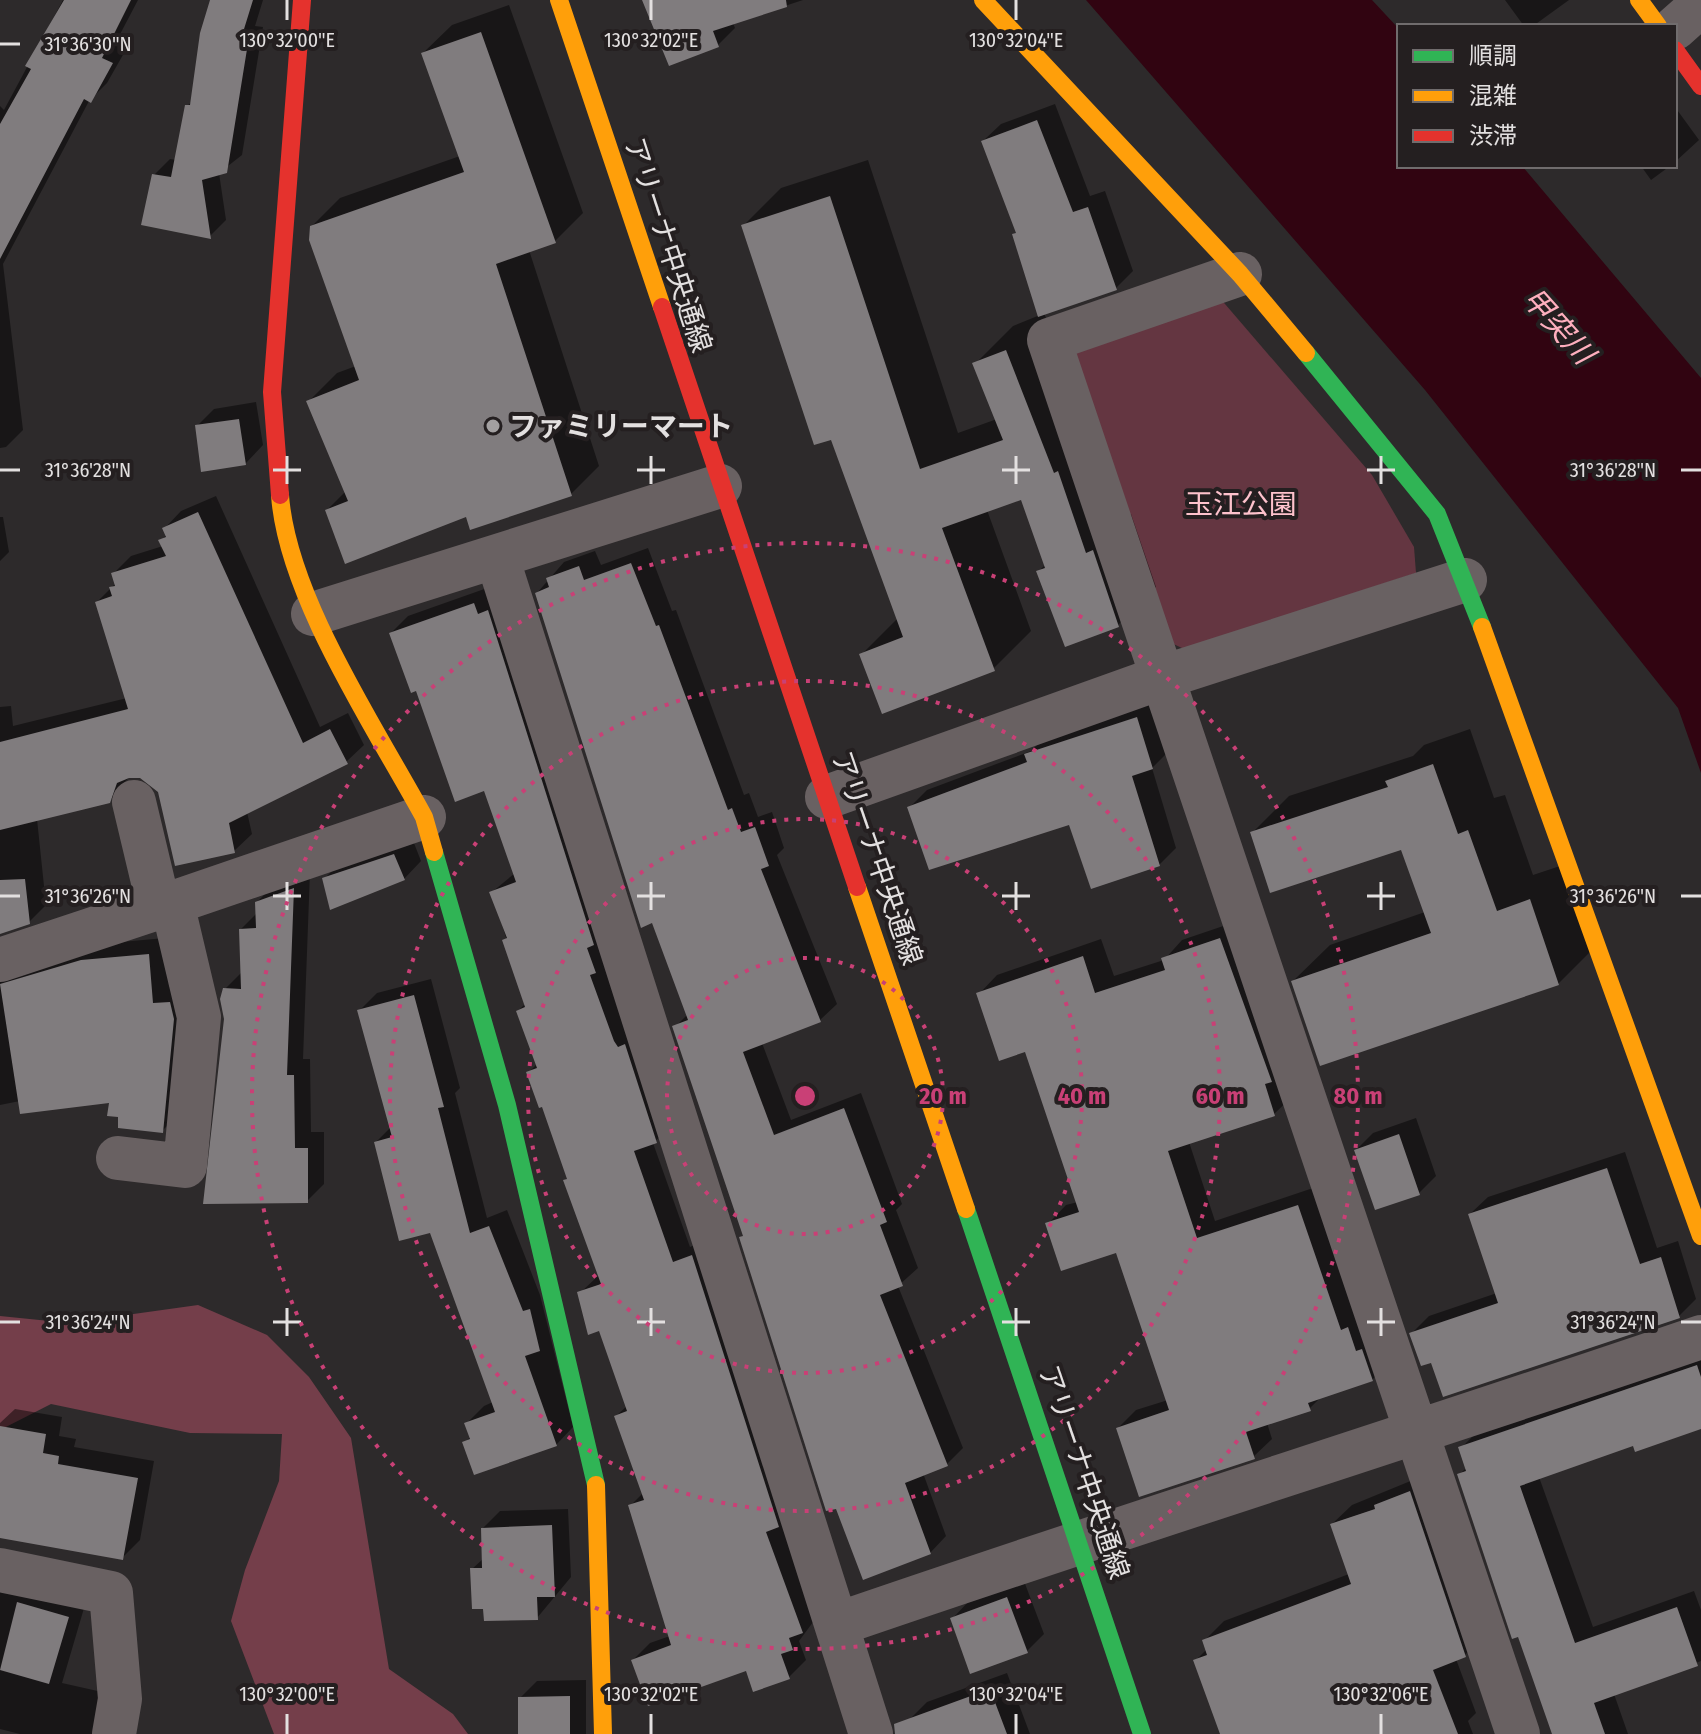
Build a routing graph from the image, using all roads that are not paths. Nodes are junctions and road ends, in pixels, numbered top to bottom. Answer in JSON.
{"nodes":[{"id":1,"x":302,"y":0,"type":"edge"},
{"id":2,"x":559,"y":0,"type":"edge"},
{"id":3,"x":983,"y":0,"type":"edge"},
{"id":4,"x":1639,"y":0,"type":"edge"},
{"id":5,"x":1701,"y":5,"type":"edge"},
{"id":6,"x":1657,"y":24,"type":"edge"},
{"id":7,"x":1677,"y":26,"type":"edge"},
{"id":8,"x":1677,"y":53,"type":"edge"},
{"id":9,"x":1701,"y":86,"type":"edge"},
{"id":10,"x":1240,"y":274,"type":"junction"},
{"id":11,"x":720,"y":486,"type":"junction"},
{"id":12,"x":497,"y":557,"type":"junction"},
{"id":13,"x":1465,"y":580,"type":"junction"},
{"id":14,"x":313,"y":614,"type":"junction"},
{"id":15,"x":1163,"y":677,"type":"junction"},
{"id":16,"x":827,"y":797,"type":"junction"},
{"id":17,"x":134,"y":802,"type":"dead end"},
{"id":18,"x":424,"y":817,"type":"junction"},
{"id":19,"x":166,"y":905,"type":"junction"},
{"id":20,"x":0,"y":960,"type":"edge"},
{"id":21,"x":118,"y":1158,"type":"dead end"},
{"id":22,"x":1701,"y":1236,"type":"edge"},
{"id":23,"x":1701,"y":1337,"type":"edge"},
{"id":24,"x":1416,"y":1435,"type":"junction"},
{"id":25,"x":1078,"y":1541,"type":"junction"},
{"id":26,"x":0,"y":1570,"type":"edge"},
{"id":27,"x":838,"y":1624,"type":"junction"},
{"id":28,"x":114,"y":1734,"type":"edge"},
{"id":29,"x":603,"y":1734,"type":"edge"},
{"id":30,"x":871,"y":1734,"type":"edge"},
{"id":31,"x":1142,"y":1734,"type":"edge"},
{"id":32,"x":1518,"y":1734,"type":"edge"}],
"edges":[{"from":1,"to":14,"type":"main road"},
{"from":2,"to":11,"type":"main road","name":"アリーナ中央通線"},
{"from":3,"to":10,"type":"main road"},
{"from":4,"to":6,"type":"main road"},
{"from":5,"to":7,"type":"street"},
{"from":8,"to":9,"type":"main road"},
{"from":10,"to":13,"type":"main road"},
{"from":10,"to":15,"type":"street"},
{"from":11,"to":12,"type":"street"},
{"from":11,"to":16,"type":"main road","name":"アリーナ中央通線"},
{"from":12,"to":14,"type":"street"},
{"from":12,"to":27,"type":"street"},
{"from":13,"to":15,"type":"street"},
{"from":13,"to":22,"type":"main road"},
{"from":14,"to":18,"type":"main road"},
{"from":15,"to":16,"type":"street"},
{"from":15,"to":24,"type":"street"},
{"from":16,"to":25,"type":"main road","name":"アリーナ中央通線"},
{"from":17,"to":19,"type":"street"},
{"from":18,"to":19,"type":"street"},
{"from":18,"to":29,"type":"main road"},
{"from":19,"to":20,"type":"street"},
{"from":19,"to":21,"type":"street"},
{"from":23,"to":24,"type":"street"},
{"from":24,"to":25,"type":"street"},
{"from":24,"to":32,"type":"street"},
{"from":25,"to":27,"type":"street"},
{"from":25,"to":31,"type":"main road","name":"アリーナ中央通線"},
{"from":26,"to":28,"type":"street"},
{"from":27,"to":30,"type":"street"}]}
